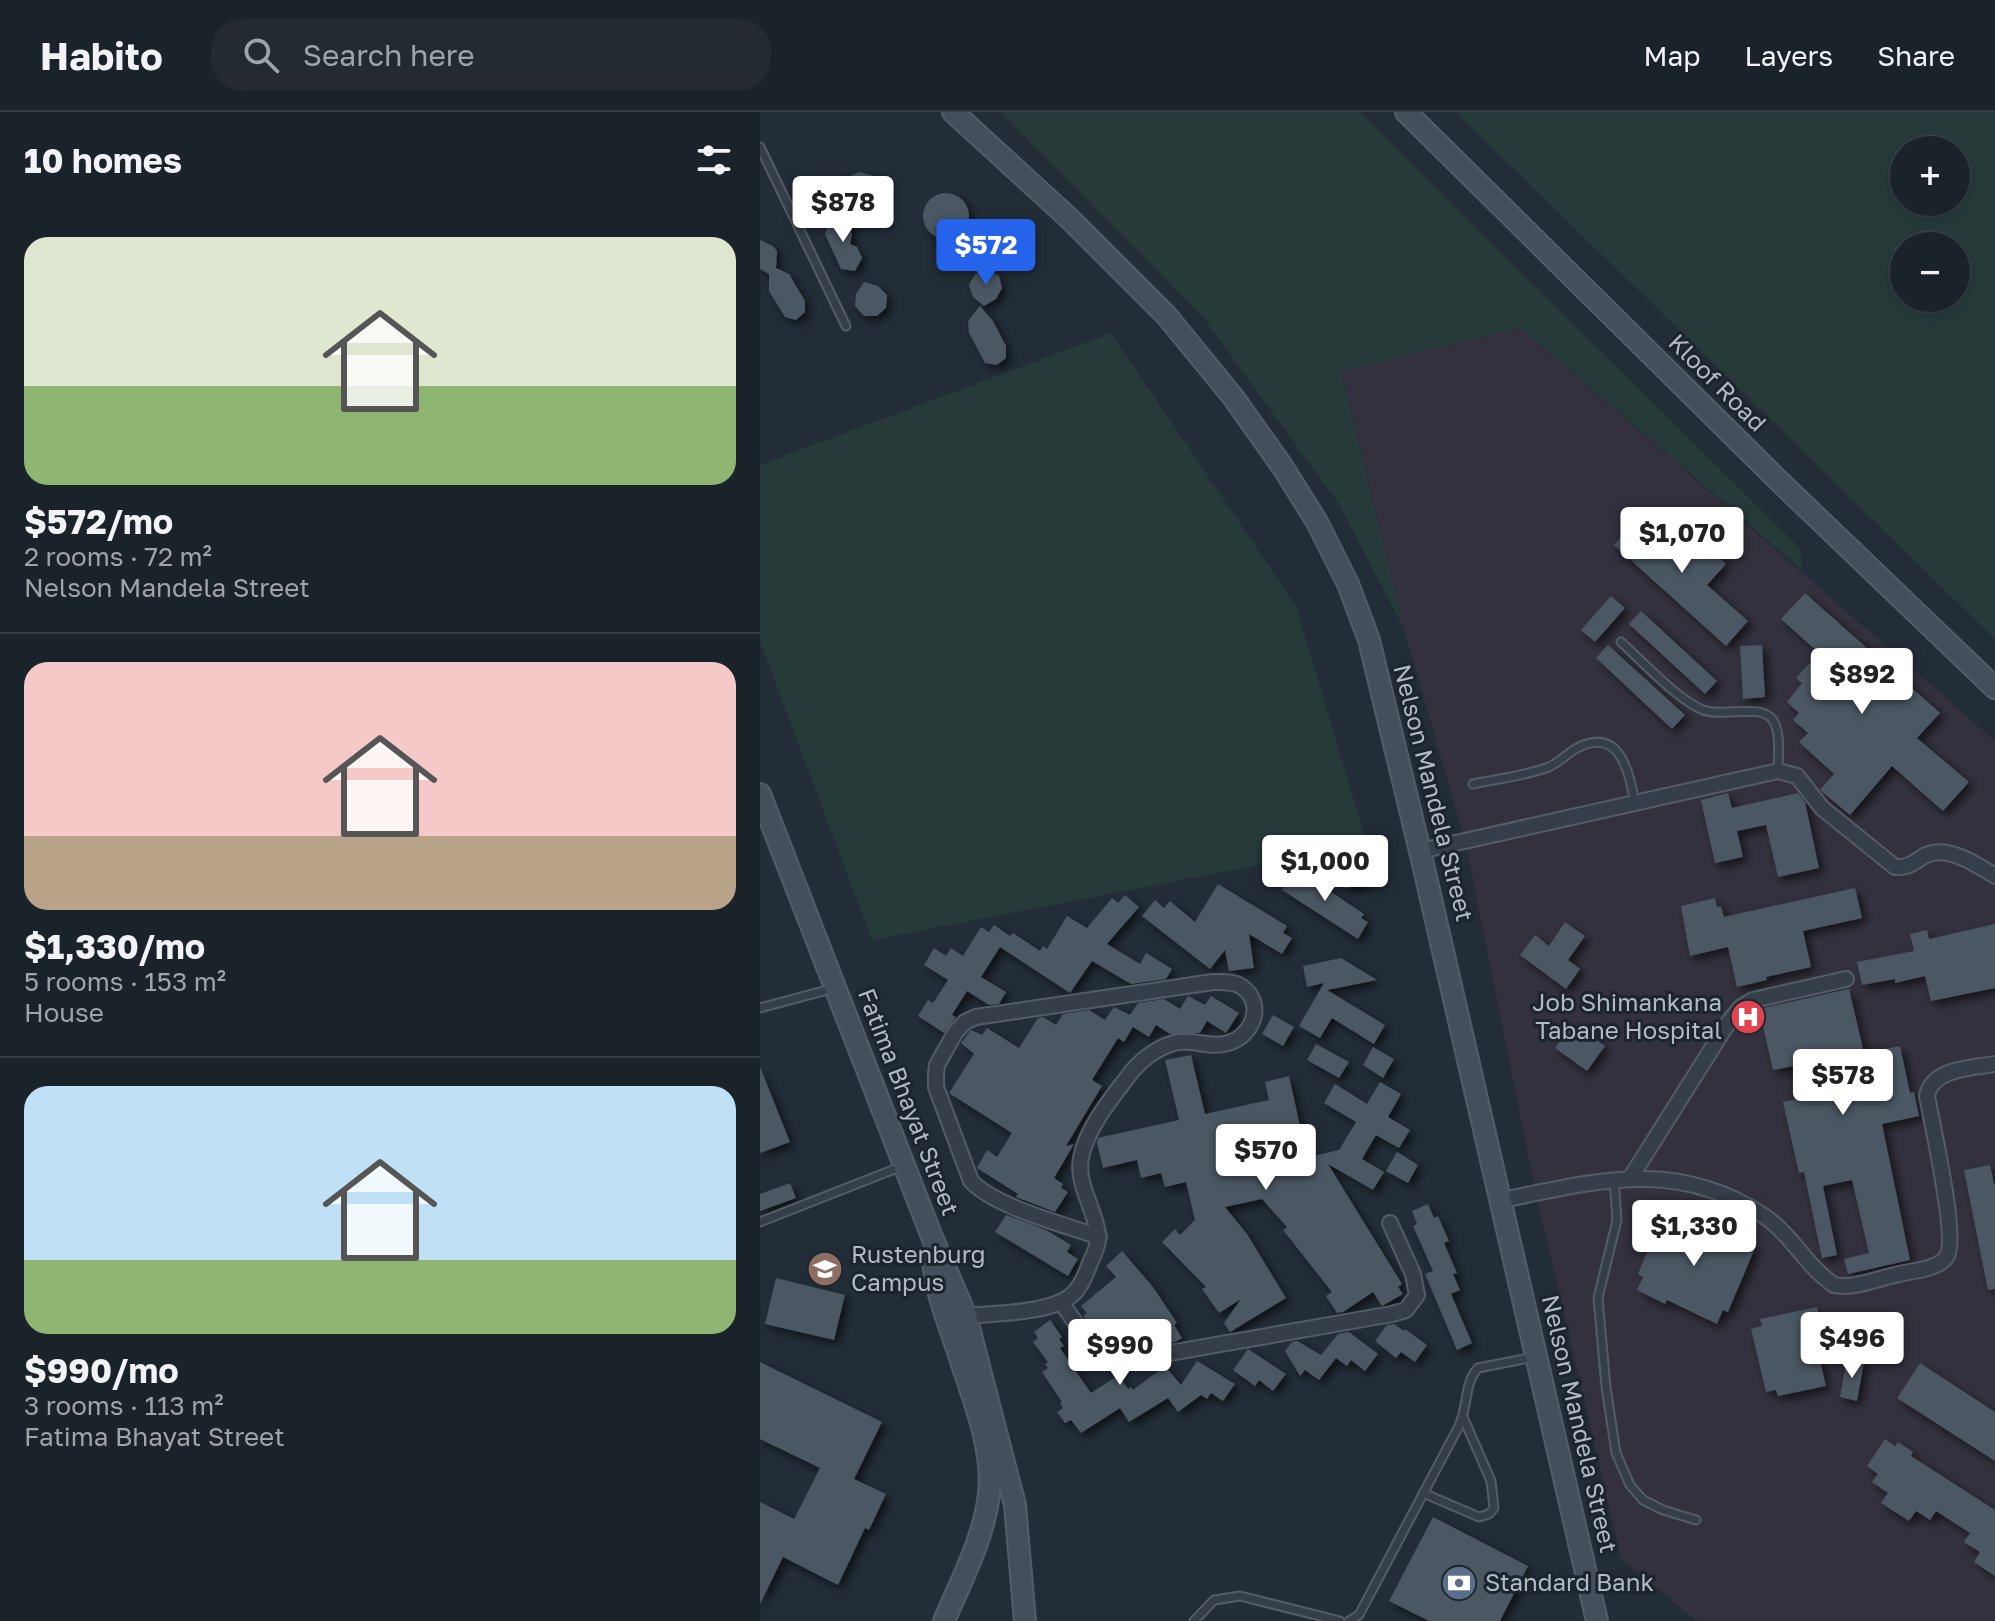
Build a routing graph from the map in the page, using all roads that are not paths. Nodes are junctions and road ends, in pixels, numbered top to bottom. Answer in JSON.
{"nodes":[{"id":1,"x":953,"y":112,"type":"edge"},
{"id":2,"x":966,"y":112,"type":"edge"},
{"id":3,"x":1406,"y":112,"type":"edge"},
{"id":4,"x":976,"y":133,"type":"junction"},
{"id":5,"x":760,"y":147,"type":"edge"},
{"id":6,"x":846,"y":326,"type":"dead end"},
{"id":7,"x":1621,"y":642,"type":"dead end"},
{"id":8,"x":1995,"y":688,"type":"edge"},
{"id":9,"x":1778,"y":771,"type":"junction"},
{"id":10,"x":1473,"y":784,"type":"dead end"},
{"id":11,"x":760,"y":794,"type":"edge"},
{"id":12,"x":1635,"y":803,"type":"junction"},
{"id":13,"x":1420,"y":851,"type":"junction"},
{"id":14,"x":1995,"y":876,"type":"edge"},
{"id":15,"x":1846,"y":979,"type":"dead end"},
{"id":16,"x":835,"y":988,"type":"junction"},
{"id":17,"x":760,"y":1008,"type":"edge"},
{"id":18,"x":1995,"y":1064,"type":"edge"},
{"id":19,"x":906,"y":1164,"type":"junction"},
{"id":20,"x":1631,"y":1177,"type":"junction"},
{"id":21,"x":1614,"y":1179,"type":"junction"},
{"id":22,"x":1502,"y":1200,"type":"junction"},
{"id":23,"x":760,"y":1222,"type":"edge"},
{"id":24,"x":1390,"y":1223,"type":"dead end"},
{"id":25,"x":932,"y":1237,"type":"junction"},
{"id":26,"x":1099,"y":1237,"type":"junction"},
{"id":27,"x":1061,"y":1302,"type":"junction"},
{"id":28,"x":966,"y":1316,"type":"junction"},
{"id":29,"x":1538,"y":1356,"type":"junction"},
{"id":30,"x":1463,"y":1417,"type":"junction"},
{"id":31,"x":1423,"y":1493,"type":"junction"},
{"id":32,"x":1696,"y":1520,"type":"dead end"},
{"id":33,"x":944,"y":1621,"type":"edge"},
{"id":34,"x":1025,"y":1621,"type":"edge"},
{"id":35,"x":1194,"y":1621,"type":"edge"},
{"id":36,"x":1340,"y":1621,"type":"edge"},
{"id":37,"x":1349,"y":1621,"type":"edge"},
{"id":38,"x":1597,"y":1621,"type":"edge"}],
"edges":[{"from":1,"to":4,"type":"main road","name":"Nelson Mandela Street"},
{"from":2,"to":4,"type":"main road"},
{"from":3,"to":8,"type":"main road","name":"Kloof Road"},
{"from":4,"to":13,"type":"main road","name":"Nelson Mandela Street"},
{"from":5,"to":6,"type":"lane"},
{"from":7,"to":9,"type":"lane"},
{"from":9,"to":12,"type":"street"},
{"from":9,"to":14,"type":"street"},
{"from":10,"to":12,"type":"lane"},
{"from":11,"to":16,"type":"main road","name":"Fatima Bhayat Street"},
{"from":12,"to":13,"type":"street"},
{"from":13,"to":22,"type":"main road","name":"Nelson Mandela Street"},
{"from":15,"to":20,"type":"street"},
{"from":16,"to":17,"type":"lane"},
{"from":16,"to":19,"type":"main road","name":"Fatima Bhayat Street"},
{"from":18,"to":20,"type":"street"},
{"from":19,"to":23,"type":"lane"},
{"from":19,"to":25,"type":"main road","name":"Fatima Bhayat Street"},
{"from":20,"to":21,"type":"street"},
{"from":21,"to":22,"type":"street"},
{"from":21,"to":32,"type":"lane"},
{"from":22,"to":29,"type":"main road","name":"Nelson Mandela Street"},
{"from":24,"to":27,"type":"street"},
{"from":25,"to":28,"type":"main road","name":"Fatima Bhayat Street"},
{"from":25,"to":33,"type":"main road"},
{"from":26,"to":26,"type":"street"},
{"from":26,"to":27,"type":"street"},
{"from":27,"to":28,"type":"street"},
{"from":28,"to":34,"type":"main road","name":"Fatima Bhayat Street"},
{"from":29,"to":30,"type":"lane"},
{"from":29,"to":38,"type":"main road","name":"Nelson Mandela Street"},
{"from":30,"to":31,"type":"lane"},
{"from":30,"to":31,"type":"lane"},
{"from":31,"to":37,"type":"lane"},
{"from":35,"to":36,"type":"lane"}]}
